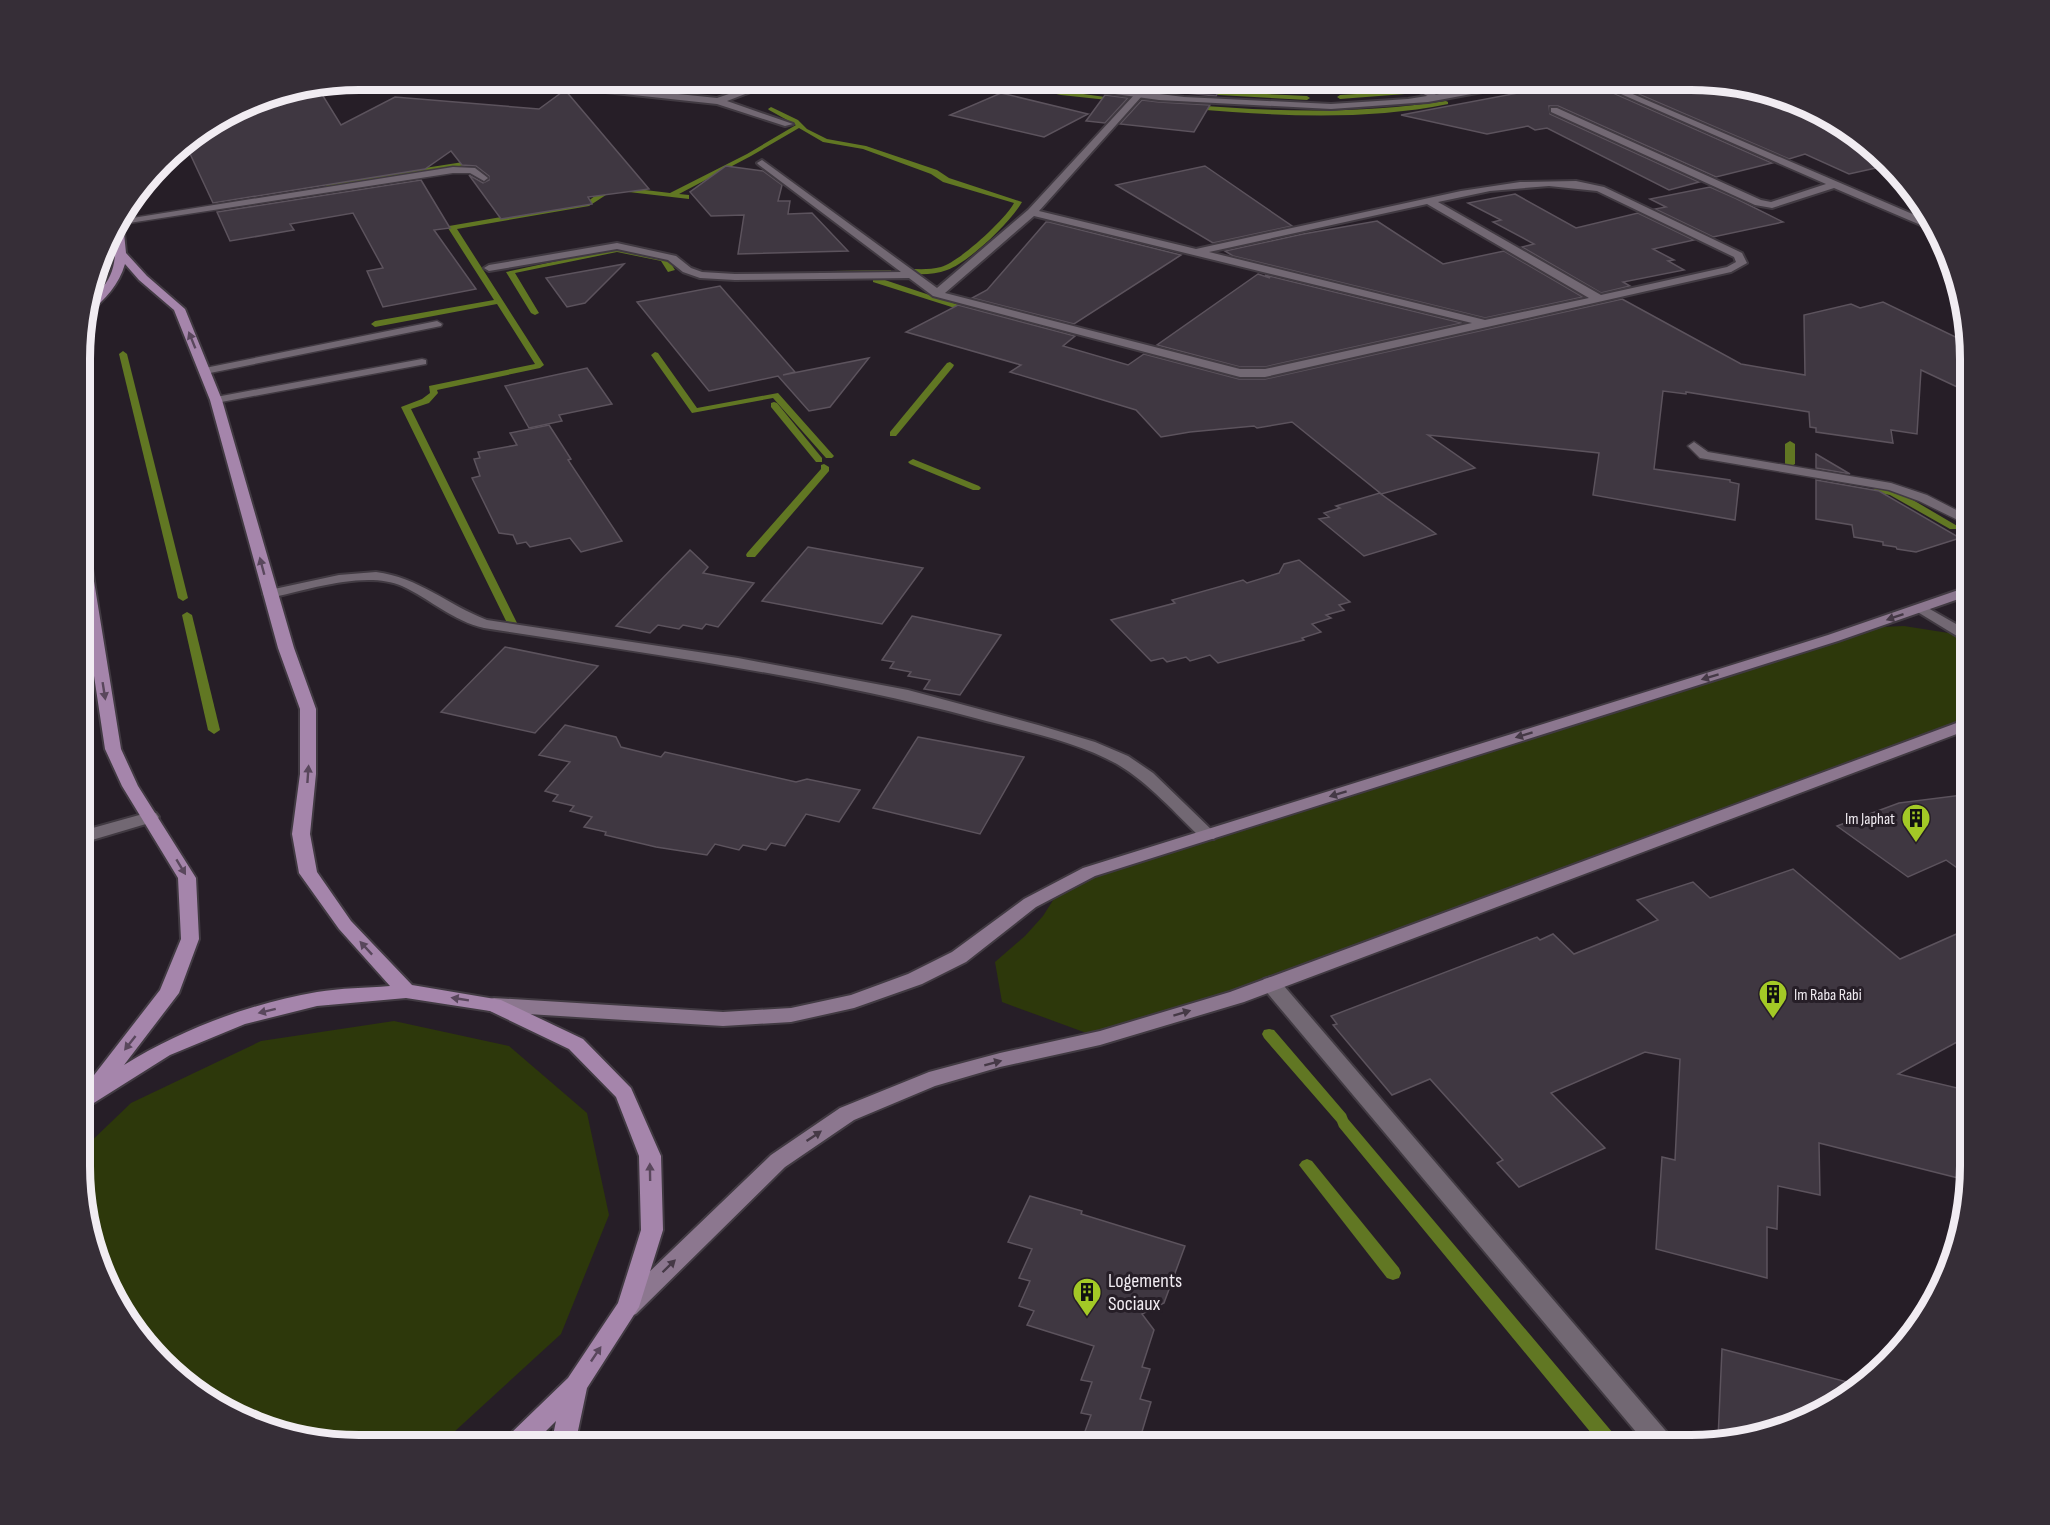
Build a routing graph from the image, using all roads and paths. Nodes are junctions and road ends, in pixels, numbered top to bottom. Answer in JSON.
{"nodes":[{"id":1,"x":615,"y":90,"type":"edge"},
{"id":2,"x":749,"y":90,"type":"edge"},
{"id":3,"x":1098,"y":90,"type":"edge"},
{"id":4,"x":1421,"y":90,"type":"edge"},
{"id":5,"x":1486,"y":90,"type":"edge"},
{"id":6,"x":1616,"y":90,"type":"edge"},
{"id":7,"x":1137,"y":96,"type":"junction"},
{"id":8,"x":1440,"y":98,"type":"junction"},
{"id":9,"x":718,"y":101,"type":"junction"},
{"id":10,"x":1554,"y":110,"type":"dead end"},
{"id":11,"x":788,"y":124,"type":"dead end"},
{"id":12,"x":762,"y":163,"type":"dead end"},
{"id":13,"x":484,"y":178,"type":"dead end"},
{"id":14,"x":1835,"y":184,"type":"junction"},
{"id":15,"x":1429,"y":201,"type":"junction"},
{"id":16,"x":1032,"y":212,"type":"junction"},
{"id":17,"x":1921,"y":220,"type":"edge"},
{"id":18,"x":128,"y":221,"type":"edge"},
{"id":19,"x":120,"y":236,"type":"edge"},
{"id":20,"x":1197,"y":252,"type":"junction"},
{"id":21,"x":123,"y":255,"type":"junction"},
{"id":22,"x":489,"y":268,"type":"dead end"},
{"id":23,"x":913,"y":275,"type":"junction"},
{"id":24,"x":937,"y":294,"type":"junction"},
{"id":25,"x":1600,"y":299,"type":"junction"},
{"id":26,"x":96,"y":302,"type":"edge"},
{"id":27,"x":1484,"y":323,"type":"junction"},
{"id":28,"x":437,"y":324,"type":"dead end"},
{"id":29,"x":422,"y":362,"type":"dead end"},
{"id":30,"x":205,"y":371,"type":"junction"},
{"id":31,"x":216,"y":400,"type":"junction"},
{"id":32,"x":1694,"y":446,"type":"dead end"},
{"id":33,"x":1960,"y":517,"type":"edge"},
{"id":34,"x":270,"y":594,"type":"junction"},
{"id":35,"x":1960,"y":594,"type":"edge"},
{"id":36,"x":90,"y":601,"type":"edge"},
{"id":37,"x":1921,"y":608,"type":"junction"},
{"id":38,"x":1960,"y":633,"type":"edge"},
{"id":39,"x":1960,"y":727,"type":"edge"},
{"id":40,"x":150,"y":817,"type":"junction"},
{"id":41,"x":90,"y":835,"type":"edge"},
{"id":42,"x":1208,"y":835,"type":"junction"},
{"id":43,"x":1271,"y":984,"type":"junction"},
{"id":44,"x":406,"y":991,"type":"junction"},
{"id":45,"x":494,"y":1005,"type":"junction"},
{"id":46,"x":90,"y":1092,"type":"edge"},
{"id":47,"x":90,"y":1095,"type":"edge"},
{"id":48,"x":627,"y":1307,"type":"junction"},
{"id":49,"x":576,"y":1384,"type":"junction"},
{"id":50,"x":526,"y":1435,"type":"edge"},
{"id":51,"x":565,"y":1435,"type":"edge"},
{"id":52,"x":1653,"y":1435,"type":"edge"}],
"edges":[{"from":1,"to":9,"type":"street"},
{"from":2,"to":9,"type":"street"},
{"from":3,"to":7,"type":"street"},
{"from":4,"to":8,"type":"street"},
{"from":5,"to":8,"type":"street"},
{"from":6,"to":14,"type":"street"},
{"from":7,"to":8,"type":"street"},
{"from":7,"to":16,"type":"street"},
{"from":9,"to":11,"type":"street"},
{"from":10,"to":14,"type":"street"},
{"from":12,"to":23,"type":"street"},
{"from":13,"to":18,"type":"lane"},
{"from":14,"to":17,"type":"street"},
{"from":15,"to":20,"type":"street"},
{"from":15,"to":25,"type":"street"},
{"from":15,"to":25,"type":"street"},
{"from":16,"to":20,"type":"street"},
{"from":16,"to":24,"type":"street"},
{"from":19,"to":21,"type":"main road"},
{"from":20,"to":27,"type":"street"},
{"from":21,"to":26,"type":"main road"},
{"from":30,"to":21,"type":"main road","one_way":true},
{"from":22,"to":23,"type":"street"},
{"from":23,"to":24,"type":"street"},
{"from":24,"to":27,"type":"street"},
{"from":25,"to":27,"type":"street"},
{"from":28,"to":30,"type":"lane"},
{"from":29,"to":31,"type":"lane"},
{"from":30,"to":31,"type":"main road"},
{"from":34,"to":31,"type":"main road","one_way":true},
{"from":32,"to":33,"type":"lane"},
{"from":34,"to":42,"type":"street"},
{"from":44,"to":34,"type":"main road","one_way":true},
{"from":35,"to":37,"type":"main road"},
{"from":36,"to":40,"type":"main road","one_way":true},
{"from":37,"to":38,"type":"street"},
{"from":37,"to":42,"type":"main road","one_way":true},
{"from":39,"to":43,"type":"main road"},
{"from":40,"to":41,"type":"street"},
{"from":40,"to":46,"type":"main road","one_way":true},
{"from":42,"to":45,"type":"main road"},
{"from":48,"to":43,"type":"main road","one_way":true},
{"from":43,"to":52,"type":"street"},
{"from":45,"to":44,"type":"main road","one_way":true},
{"from":44,"to":47,"type":"main road","one_way":true},
{"from":48,"to":45,"type":"main road","one_way":true},
{"from":49,"to":48,"type":"main road","one_way":true},
{"from":49,"to":50,"type":"main road"},
{"from":49,"to":51,"type":"main road"}]}
